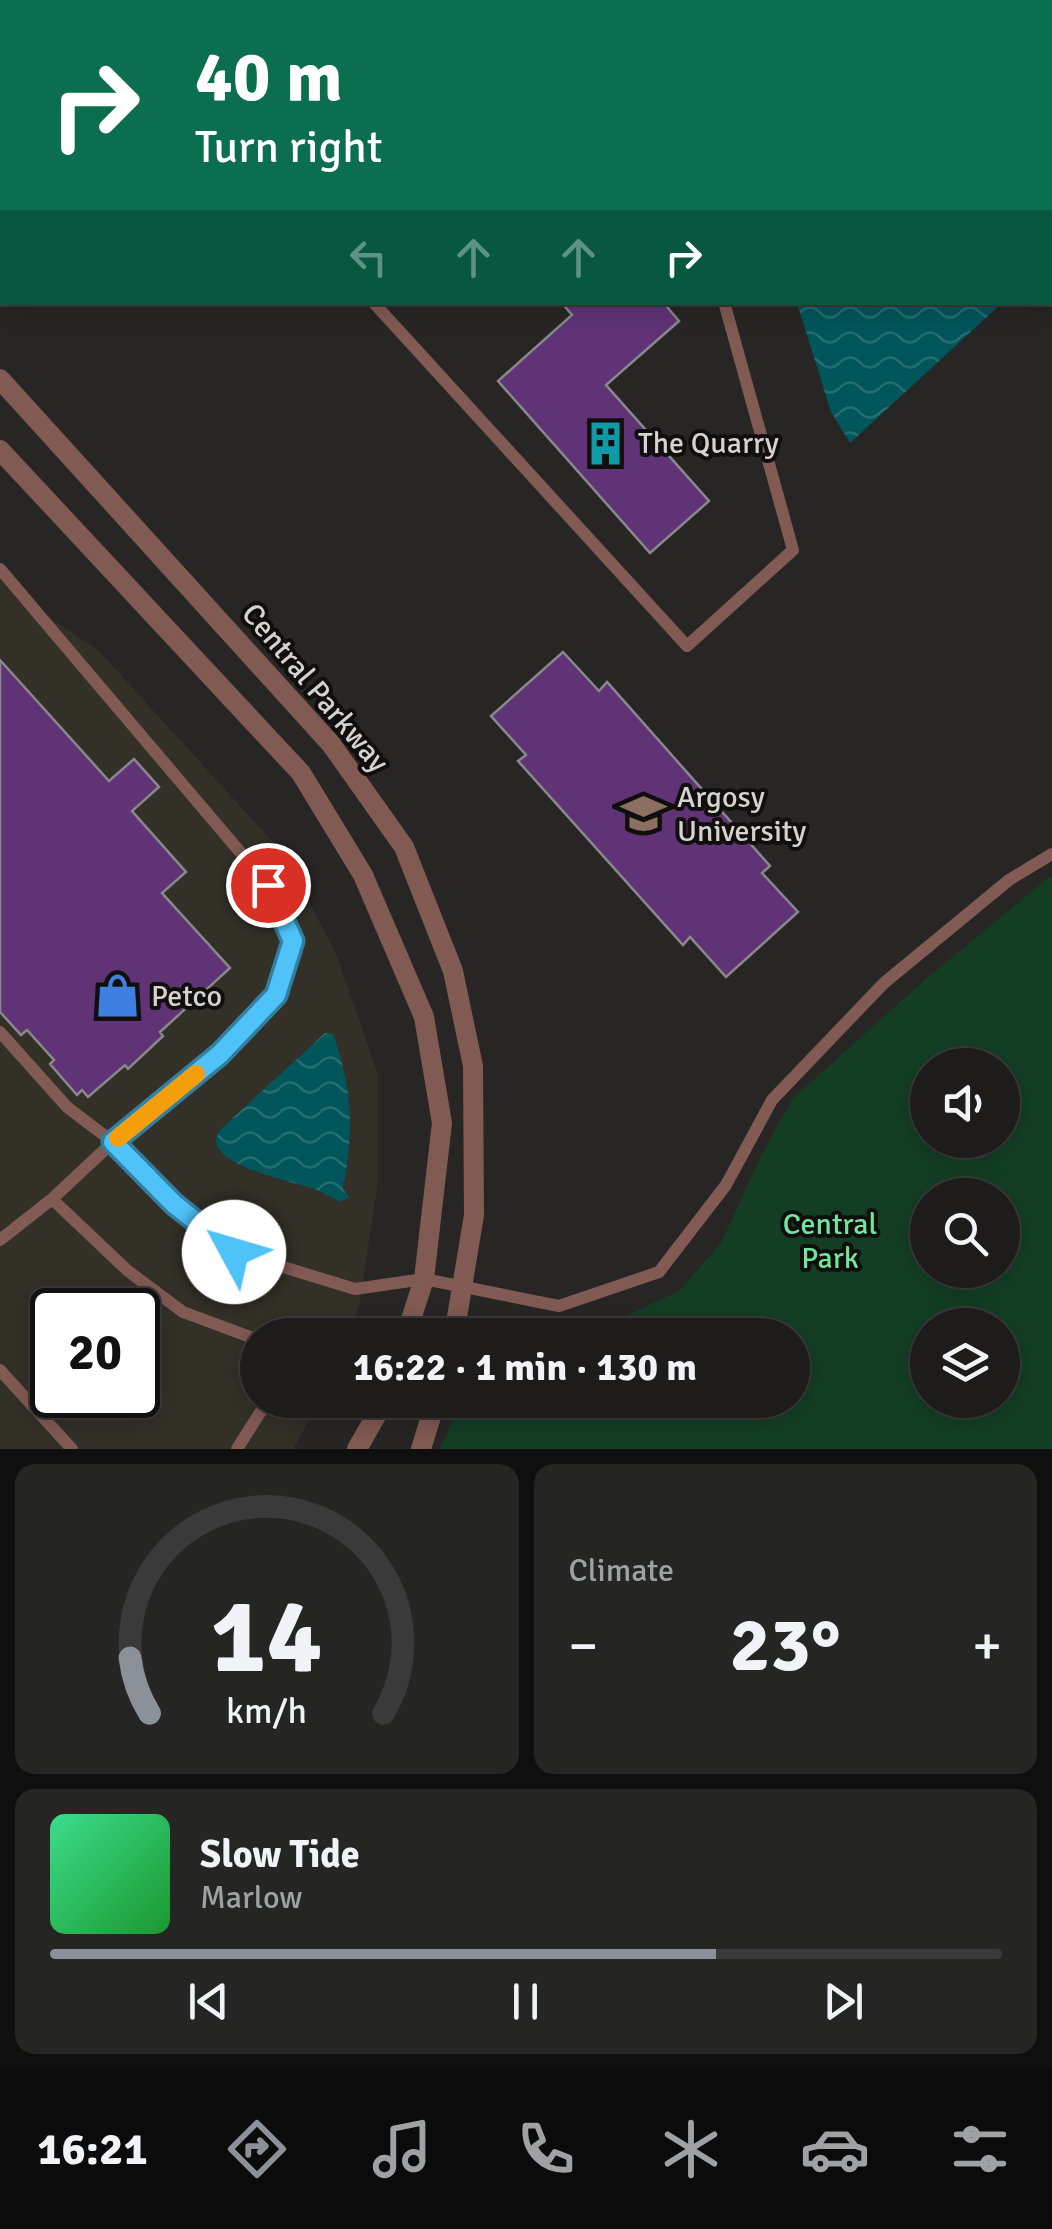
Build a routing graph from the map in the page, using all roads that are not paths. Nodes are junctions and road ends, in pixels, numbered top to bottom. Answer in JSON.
{"nodes":[{"id":1,"x":375,"y":305,"type":"edge"},
{"id":2,"x":725,"y":305,"type":"edge"},
{"id":3,"x":0,"y":379,"type":"edge"},
{"id":4,"x":0,"y":450,"type":"edge"},
{"id":5,"x":0,"y":569,"type":"edge"},
{"id":6,"x":1052,"y":854,"type":"edge"},
{"id":7,"x":0,"y":1032,"type":"edge"},
{"id":8,"x":113,"y":1142,"type":"junction"},
{"id":9,"x":52,"y":1199,"type":"junction"},
{"id":10,"x":0,"y":1240,"type":"edge"},
{"id":11,"x":424,"y":1279,"type":"junction"},
{"id":12,"x":462,"y":1286,"type":"junction"},
{"id":13,"x":411,"y":1318,"type":"edge"},
{"id":14,"x":457,"y":1318,"type":"edge"},
{"id":15,"x":240,"y":1333,"type":"edge"},
{"id":16,"x":0,"y":1370,"type":"edge"},
{"id":17,"x":257,"y":1418,"type":"edge"},
{"id":18,"x":374,"y":1418,"type":"edge"},
{"id":19,"x":430,"y":1418,"type":"edge"},
{"id":20,"x":65,"y":1446,"type":"edge"},
{"id":21,"x":237,"y":1449,"type":"edge"},
{"id":22,"x":356,"y":1449,"type":"edge"},
{"id":23,"x":421,"y":1449,"type":"edge"}],
"edges":[{"from":1,"to":2,"type":"lane"},
{"from":3,"to":12,"type":"street","name":"Central Parkway"},
{"from":4,"to":11,"type":"street"},
{"from":5,"to":8,"type":"lane"},
{"from":6,"to":12,"type":"lane"},
{"from":7,"to":8,"type":"lane"},
{"from":8,"to":9,"type":"lane"},
{"from":8,"to":11,"type":"lane"},
{"from":9,"to":10,"type":"lane"},
{"from":9,"to":15,"type":"lane"},
{"from":11,"to":12,"type":"lane"},
{"from":11,"to":13,"type":"street"},
{"from":12,"to":14,"type":"street","name":"Central Parkway"},
{"from":16,"to":20,"type":"lane"},
{"from":17,"to":21,"type":"lane"},
{"from":18,"to":22,"type":"street"},
{"from":19,"to":23,"type":"street"}]}
